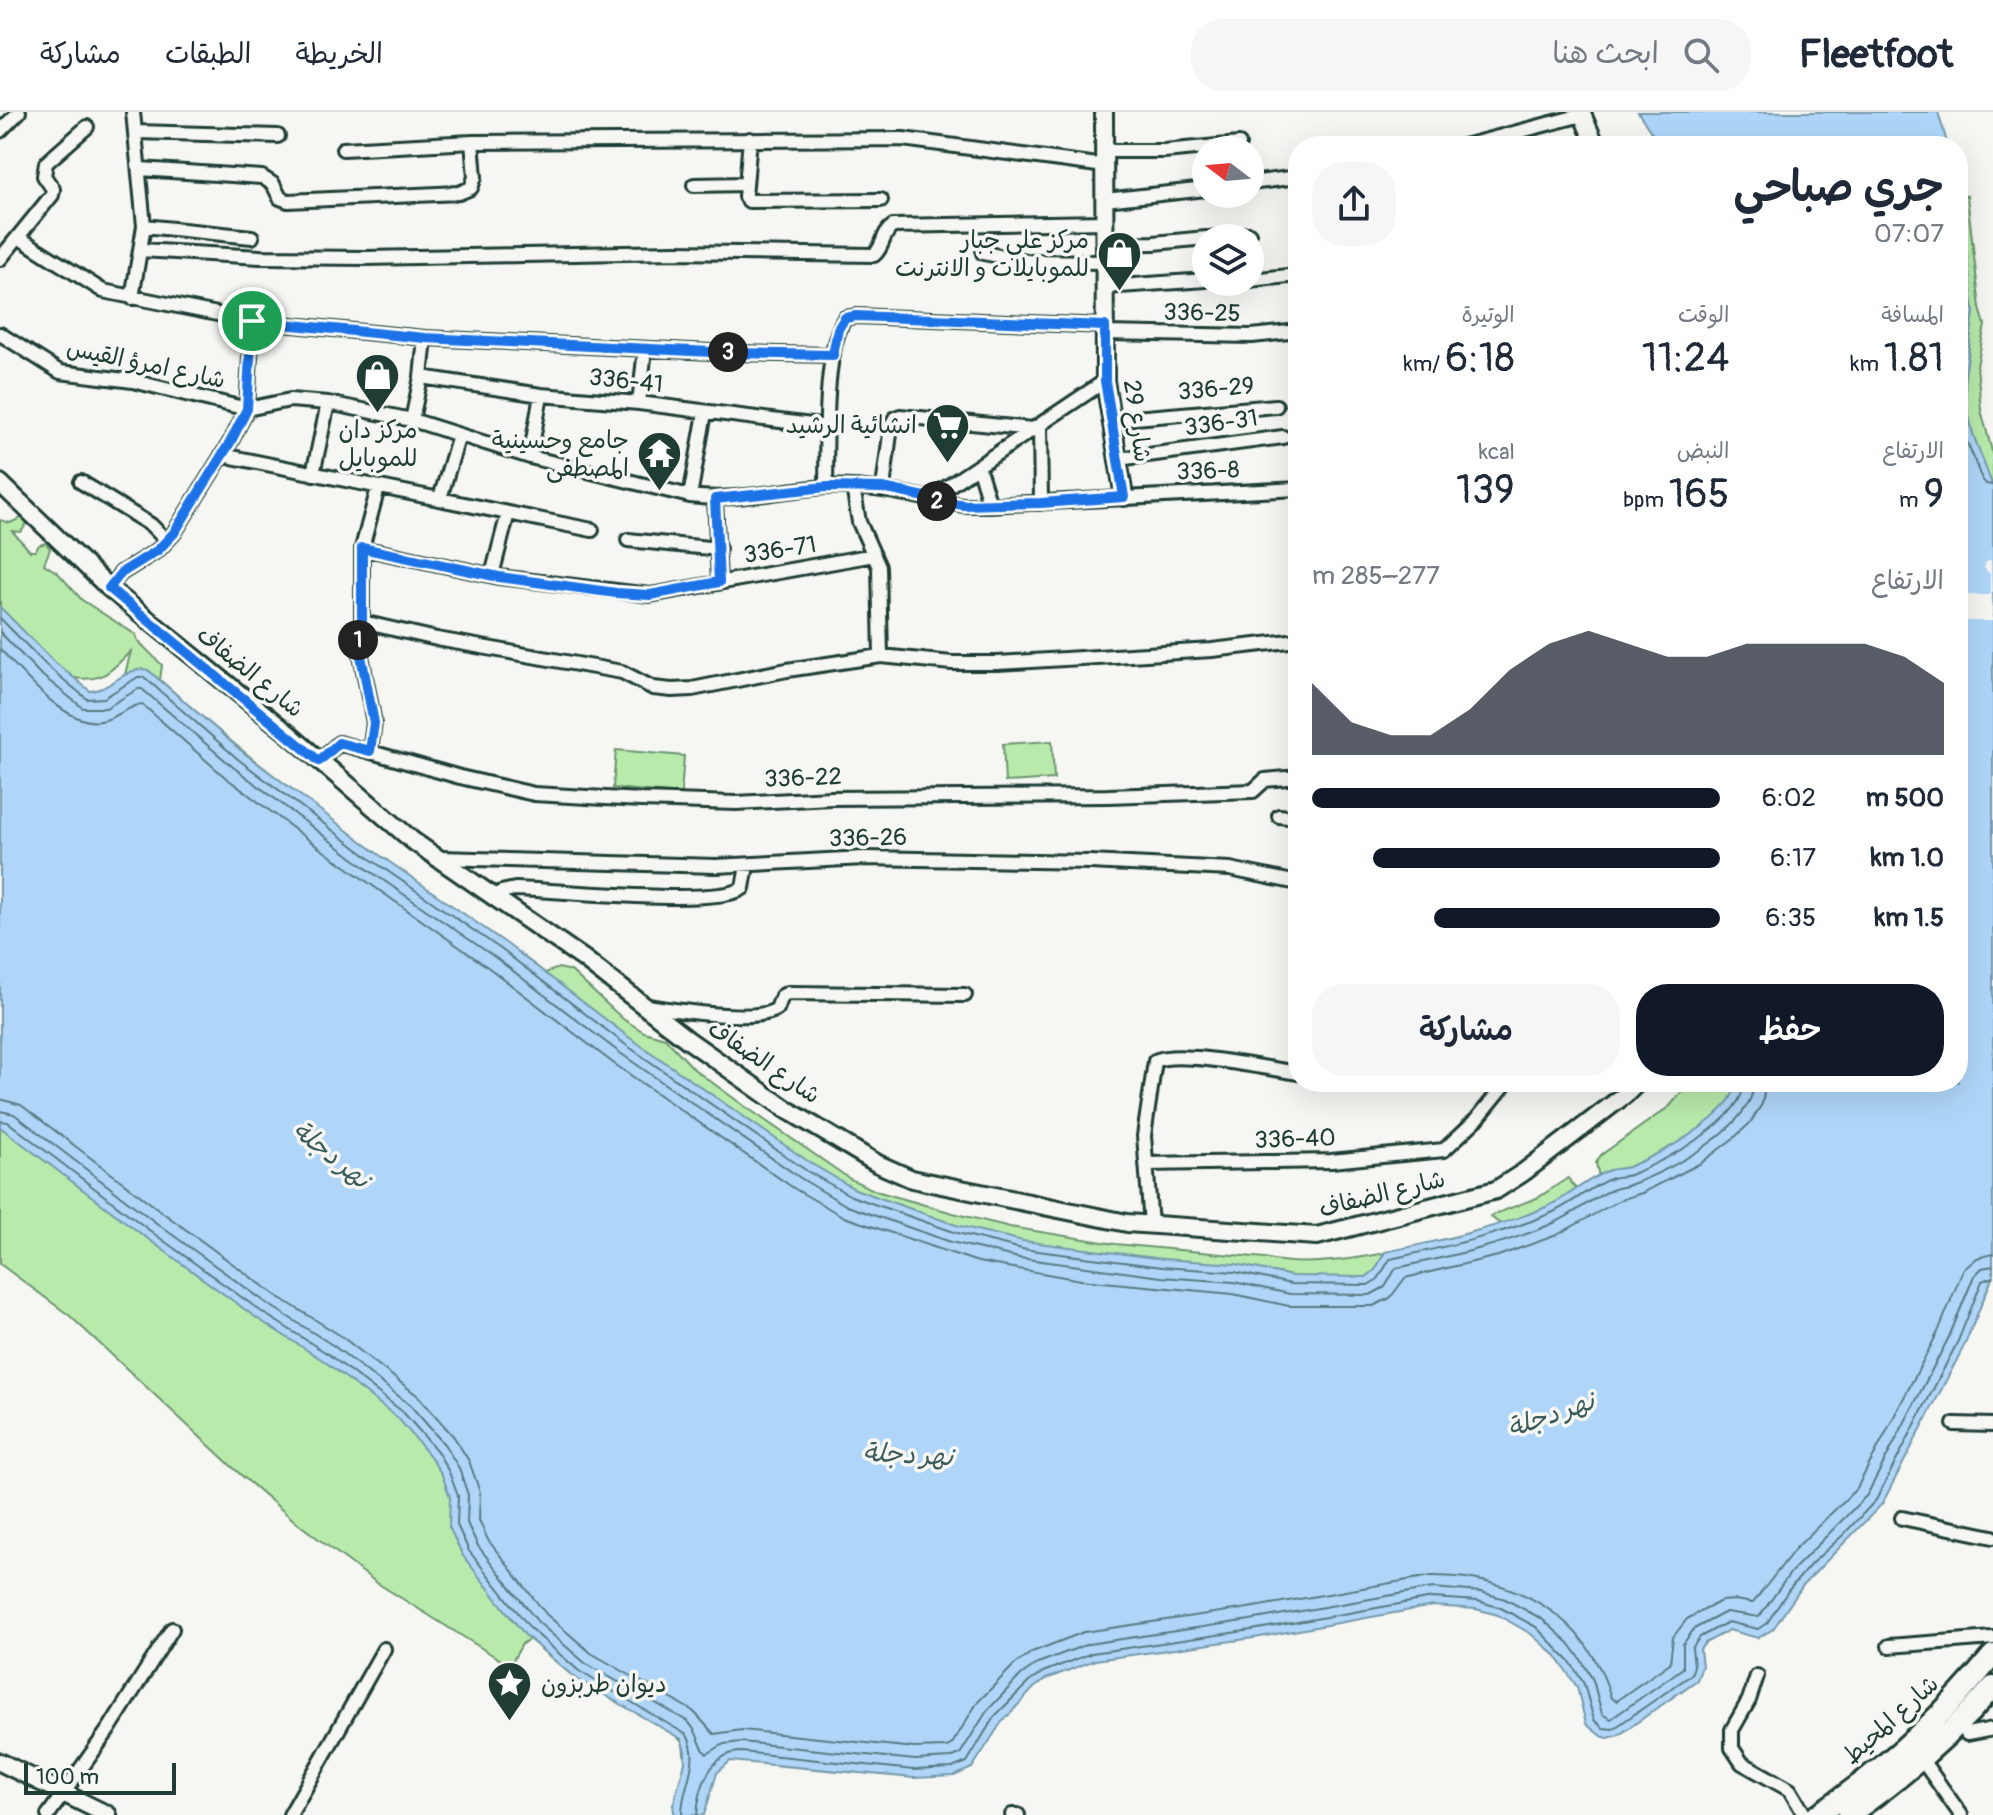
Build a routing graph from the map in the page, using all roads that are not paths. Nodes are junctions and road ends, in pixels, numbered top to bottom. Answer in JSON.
{"nodes":[{"id":1,"x":19,"y":112,"type":"edge"},
{"id":2,"x":133,"y":112,"type":"edge"},
{"id":3,"x":1104,"y":112,"type":"edge"},
{"id":4,"x":1581,"y":114,"type":"edge"},
{"id":5,"x":87,"y":127,"type":"dead end"},
{"id":6,"x":0,"y":131,"type":"edge"},
{"id":7,"x":137,"y":132,"type":"junction"},
{"id":8,"x":278,"y":136,"type":"dead end"},
{"id":9,"x":1501,"y":136,"type":"edge"},
{"id":10,"x":1591,"y":136,"type":"edge"},
{"id":11,"x":750,"y":139,"type":"junction"},
{"id":12,"x":472,"y":142,"type":"junction"},
{"id":13,"x":1192,"y":148,"type":"edge"},
{"id":14,"x":343,"y":149,"type":"dead end"},
{"id":15,"x":1104,"y":158,"type":"junction"},
{"id":16,"x":140,"y":169,"type":"junction"},
{"id":17,"x":1288,"y":178,"type":"edge"},
{"id":18,"x":1264,"y":181,"type":"edge"},
{"id":19,"x":746,"y":184,"type":"junction"},
{"id":20,"x":694,"y":185,"type":"dead end"},
{"id":21,"x":1192,"y":191,"type":"edge"},
{"id":22,"x":881,"y":200,"type":"dead end"},
{"id":23,"x":1105,"y":200,"type":"junction"},
{"id":24,"x":1105,"y":222,"type":"junction"},
{"id":25,"x":144,"y":226,"type":"junction"},
{"id":26,"x":18,"y":237,"type":"junction"},
{"id":27,"x":252,"y":237,"type":"dead end"},
{"id":28,"x":1192,"y":240,"type":"edge"},
{"id":29,"x":141,"y":250,"type":"junction"},
{"id":30,"x":983,"y":253,"type":"dead end"},
{"id":31,"x":1104,"y":253,"type":"junction"},
{"id":32,"x":0,"y":259,"type":"edge"},
{"id":33,"x":1288,"y":276,"type":"edge"},
{"id":34,"x":1264,"y":279,"type":"edge"},
{"id":35,"x":1192,"y":281,"type":"edge"},
{"id":36,"x":1105,"y":287,"type":"junction"},
{"id":37,"x":132,"y":298,"type":"junction"},
{"id":38,"x":252,"y":321,"type":"junction"},
{"id":39,"x":1105,"y":330,"type":"junction"},
{"id":40,"x":1288,"y":332,"type":"edge"},
{"id":41,"x":0,"y":334,"type":"edge"},
{"id":42,"x":425,"y":338,"type":"junction"},
{"id":43,"x":645,"y":349,"type":"junction"},
{"id":44,"x":833,"y":355,"type":"junction"},
{"id":45,"x":421,"y":377,"type":"junction"},
{"id":46,"x":1105,"y":381,"type":"junction"},
{"id":47,"x":541,"y":395,"type":"junction"},
{"id":48,"x":328,"y":403,"type":"junction"},
{"id":49,"x":639,"y":403,"type":"junction"},
{"id":50,"x":1276,"y":406,"type":"dead end"},
{"id":51,"x":247,"y":409,"type":"junction"},
{"id":52,"x":705,"y":413,"type":"junction"},
{"id":53,"x":412,"y":420,"type":"junction"},
{"id":54,"x":1111,"y":420,"type":"junction"},
{"id":55,"x":827,"y":427,"type":"junction"},
{"id":56,"x":1037,"y":427,"type":"junction"},
{"id":57,"x":459,"y":435,"type":"junction"},
{"id":58,"x":1283,"y":437,"type":"dead end"},
{"id":59,"x":222,"y":455,"type":"junction"},
{"id":60,"x":530,"y":457,"type":"junction"},
{"id":61,"x":1118,"y":459,"type":"junction"},
{"id":62,"x":978,"y":466,"type":"junction"},
{"id":63,"x":313,"y":474,"type":"junction"},
{"id":64,"x":81,"y":482,"type":"dead end"},
{"id":65,"x":0,"y":483,"type":"edge"},
{"id":66,"x":826,"y":487,"type":"junction"},
{"id":67,"x":853,"y":487,"type":"junction"},
{"id":68,"x":378,"y":488,"type":"junction"},
{"id":69,"x":883,"y":488,"type":"junction"},
{"id":70,"x":1288,"y":489,"type":"edge"},
{"id":71,"x":690,"y":496,"type":"junction"},
{"id":72,"x":1124,"y":497,"type":"junction"},
{"id":73,"x":440,"y":498,"type":"junction"},
{"id":74,"x":715,"y":499,"type":"junction"},
{"id":75,"x":929,"y":499,"type":"junction"},
{"id":76,"x":1041,"y":503,"type":"junction"},
{"id":77,"x":990,"y":505,"type":"junction"},
{"id":78,"x":508,"y":513,"type":"junction"},
{"id":79,"x":592,"y":530,"type":"dead end"},
{"id":80,"x":628,"y":540,"type":"dead end"},
{"id":81,"x":167,"y":541,"type":"junction"},
{"id":82,"x":362,"y":548,"type":"junction"},
{"id":83,"x":719,"y":549,"type":"junction"},
{"id":84,"x":874,"y":555,"type":"junction"},
{"id":85,"x":492,"y":575,"type":"junction"},
{"id":86,"x":719,"y":582,"type":"junction"},
{"id":87,"x":109,"y":588,"type":"junction"},
{"id":88,"x":362,"y":622,"type":"junction"},
{"id":89,"x":1288,"y":641,"type":"edge"},
{"id":90,"x":881,"y":656,"type":"junction"},
{"id":91,"x":370,"y":751,"type":"junction"},
{"id":92,"x":319,"y":761,"type":"junction"},
{"id":93,"x":1288,"y":778,"type":"edge"},
{"id":94,"x":1279,"y":816,"type":"dead end"},
{"id":95,"x":1288,"y":817,"type":"edge"},
{"id":96,"x":437,"y":858,"type":"junction"},
{"id":97,"x":747,"y":865,"type":"junction"},
{"id":98,"x":1288,"y":881,"type":"edge"},
{"id":99,"x":493,"y":897,"type":"junction"},
{"id":100,"x":965,"y":995,"type":"dead end"},
{"id":101,"x":643,"y":1006,"type":"junction"},
{"id":102,"x":1288,"y":1072,"type":"edge"},
{"id":103,"x":1499,"y":1092,"type":"edge"},
{"id":104,"x":1628,"y":1092,"type":"edge"},
{"id":105,"x":1146,"y":1164,"type":"junction"},
{"id":106,"x":1151,"y":1225,"type":"junction"},
{"id":107,"x":1954,"y":1424,"type":"dead end"},
{"id":108,"x":1993,"y":1425,"type":"edge"},
{"id":109,"x":1902,"y":1518,"type":"dead end"},
{"id":110,"x":1993,"y":1537,"type":"edge"},
{"id":111,"x":172,"y":1629,"type":"dead end"},
{"id":112,"x":1993,"y":1638,"type":"edge"},
{"id":113,"x":1889,"y":1646,"type":"dead end"},
{"id":114,"x":384,"y":1649,"type":"dead end"},
{"id":115,"x":1993,"y":1655,"type":"edge"},
{"id":116,"x":1757,"y":1676,"type":"dead end"},
{"id":117,"x":1993,"y":1687,"type":"edge"},
{"id":118,"x":1993,"y":1729,"type":"edge"},
{"id":119,"x":1967,"y":1734,"type":"dead end"},
{"id":120,"x":1922,"y":1760,"type":"junction"},
{"id":121,"x":0,"y":1762,"type":"edge"},
{"id":122,"x":62,"y":1792,"type":"junction"},
{"id":123,"x":48,"y":1815,"type":"edge"},
{"id":124,"x":108,"y":1815,"type":"edge"},
{"id":125,"x":290,"y":1815,"type":"edge"},
{"id":126,"x":1805,"y":1815,"type":"edge"},
{"id":127,"x":1817,"y":1815,"type":"edge"},
{"id":128,"x":1848,"y":1815,"type":"edge"},
{"id":129,"x":1961,"y":1815,"type":"edge"}],
"edges":[{"from":1,"to":6,"type":"street"},
{"from":2,"to":7,"type":"street"},
{"from":3,"to":15,"type":"street","name":"شارع 29"},
{"from":4,"to":9,"type":"street"},
{"from":4,"to":10,"type":"street"},
{"from":5,"to":26,"type":"street"},
{"from":7,"to":8,"type":"street"},
{"from":7,"to":16,"type":"street"},
{"from":11,"to":12,"type":"street"},
{"from":11,"to":15,"type":"street"},
{"from":11,"to":19,"type":"street"},
{"from":12,"to":14,"type":"street"},
{"from":12,"to":16,"type":"street"},
{"from":13,"to":15,"type":"street"},
{"from":15,"to":23,"type":"street","name":"شارع 29"},
{"from":16,"to":25,"type":"street"},
{"from":17,"to":18,"type":"street"},
{"from":19,"to":20,"type":"street"},
{"from":19,"to":22,"type":"street"},
{"from":21,"to":23,"type":"street"},
{"from":23,"to":24,"type":"street","name":"شارع 29"},
{"from":24,"to":29,"type":"street"},
{"from":24,"to":31,"type":"street","name":"شارع 29"},
{"from":25,"to":27,"type":"street"},
{"from":25,"to":29,"type":"street"},
{"from":26,"to":32,"type":"street"},
{"from":26,"to":37,"type":"street"},
{"from":28,"to":31,"type":"street"},
{"from":29,"to":37,"type":"street"},
{"from":30,"to":31,"type":"street"},
{"from":31,"to":36,"type":"street","name":"شارع 29"},
{"from":33,"to":34,"type":"street"},
{"from":35,"to":36,"type":"street"},
{"from":36,"to":39,"type":"street","name":"شارع 29"},
{"from":37,"to":38,"type":"street"},
{"from":38,"to":42,"type":"street"},
{"from":38,"to":51,"type":"street"},
{"from":39,"to":40,"type":"street","name":"336-25"},
{"from":39,"to":44,"type":"street","name":"336-25"},
{"from":39,"to":46,"type":"street","name":"شارع 29"},
{"from":41,"to":51,"type":"street","name":"شارع امرؤ القيس"},
{"from":42,"to":43,"type":"street"},
{"from":42,"to":45,"type":"street"},
{"from":43,"to":44,"type":"street"},
{"from":43,"to":49,"type":"street"},
{"from":44,"to":55,"type":"street","name":"336-25"},
{"from":45,"to":47,"type":"street","name":"336-41"},
{"from":45,"to":53,"type":"street"},
{"from":46,"to":54,"type":"street","name":"شارع 29"},
{"from":46,"to":56,"type":"street"},
{"from":47,"to":49,"type":"street","name":"336-41"},
{"from":47,"to":60,"type":"street"},
{"from":48,"to":51,"type":"street","name":"شارع امرؤ القيس"},
{"from":48,"to":53,"type":"street","name":"شارع امرؤ القيس"},
{"from":48,"to":63,"type":"street"},
{"from":49,"to":52,"type":"street","name":"336-41"},
{"from":50,"to":54,"type":"street","name":"336-29"},
{"from":51,"to":59,"type":"street"},
{"from":52,"to":55,"type":"street","name":"336-41"},
{"from":52,"to":71,"type":"street"},
{"from":53,"to":57,"type":"street","name":"شارع امرؤ القيس"},
{"from":54,"to":61,"type":"street","name":"شارع 29"},
{"from":55,"to":66,"type":"street","name":"336-25"},
{"from":56,"to":62,"type":"street"},
{"from":56,"to":69,"type":"street"},
{"from":56,"to":76,"type":"street"},
{"from":57,"to":60,"type":"street","name":"شارع امرؤ القيس"},
{"from":57,"to":73,"type":"street"},
{"from":58,"to":61,"type":"street","name":"336-31"},
{"from":59,"to":63,"type":"street"},
{"from":59,"to":81,"type":"street"},
{"from":60,"to":71,"type":"street","name":"شارع امرؤ القيس"},
{"from":61,"to":72,"type":"street","name":"شارع 29"},
{"from":62,"to":75,"type":"street"},
{"from":62,"to":77,"type":"street"},
{"from":63,"to":68,"type":"street"},
{"from":64,"to":81,"type":"street"},
{"from":65,"to":87,"type":"street","name":"شارع الضفاف"},
{"from":66,"to":67,"type":"street","name":"شارع امرؤ القيس"},
{"from":66,"to":74,"type":"street","name":"شارع امرؤ القيس"},
{"from":67,"to":69,"type":"street","name":"شارع امرؤ القيس"},
{"from":67,"to":84,"type":"street"},
{"from":68,"to":73,"type":"street"},
{"from":68,"to":82,"type":"street"},
{"from":69,"to":75,"type":"street","name":"شارع امرؤ القيس"},
{"from":70,"to":72,"type":"street","name":"336-8"},
{"from":71,"to":74,"type":"street","name":"شارع امرؤ القيس"},
{"from":72,"to":76,"type":"street","name":"336-8"},
{"from":73,"to":78,"type":"street"},
{"from":74,"to":83,"type":"street"},
{"from":75,"to":77,"type":"street","name":"336-8"},
{"from":76,"to":77,"type":"street","name":"336-8"},
{"from":78,"to":79,"type":"street"},
{"from":78,"to":85,"type":"street"},
{"from":80,"to":83,"type":"street"},
{"from":81,"to":87,"type":"street"},
{"from":82,"to":85,"type":"street","name":"336-71"},
{"from":82,"to":88,"type":"street"},
{"from":83,"to":86,"type":"street"},
{"from":84,"to":86,"type":"street","name":"336-71"},
{"from":84,"to":90,"type":"street"},
{"from":85,"to":86,"type":"street","name":"336-71"},
{"from":87,"to":92,"type":"street","name":"شارع الضفاف"},
{"from":88,"to":90,"type":"street"},
{"from":88,"to":91,"type":"street"},
{"from":89,"to":90,"type":"street"},
{"from":91,"to":92,"type":"street","name":"336-22"},
{"from":91,"to":93,"type":"street","name":"336-22"},
{"from":92,"to":96,"type":"street","name":"شارع الضفاف"},
{"from":94,"to":95,"type":"street"},
{"from":96,"to":97,"type":"street","name":"336-26"},
{"from":96,"to":99,"type":"street","name":"شارع الضفاف"},
{"from":97,"to":98,"type":"street","name":"336-26"},
{"from":97,"to":99,"type":"street"},
{"from":99,"to":101,"type":"street","name":"شارع الضفاف"},
{"from":100,"to":101,"type":"street"},
{"from":101,"to":106,"type":"street","name":"شارع الضفاف"},
{"from":102,"to":105,"type":"street"},
{"from":103,"to":105,"type":"street","name":"336-40"},
{"from":104,"to":106,"type":"street","name":"شارع الضفاف"},
{"from":105,"to":106,"type":"street"},
{"from":107,"to":108,"type":"street"},
{"from":109,"to":110,"type":"street"},
{"from":111,"to":122,"type":"street"},
{"from":112,"to":113,"type":"street"},
{"from":114,"to":125,"type":"street"},
{"from":115,"to":127,"type":"main road","name":"شارع المحيط"},
{"from":116,"to":126,"type":"street"},
{"from":117,"to":120,"type":"main road","name":"شارع المحيط"},
{"from":118,"to":119,"type":"street"},
{"from":120,"to":128,"type":"main road","name":"شارع المحيط"},
{"from":120,"to":129,"type":"street"},
{"from":121,"to":122,"type":"street"},
{"from":122,"to":123,"type":"street"},
{"from":122,"to":124,"type":"street"}]}
